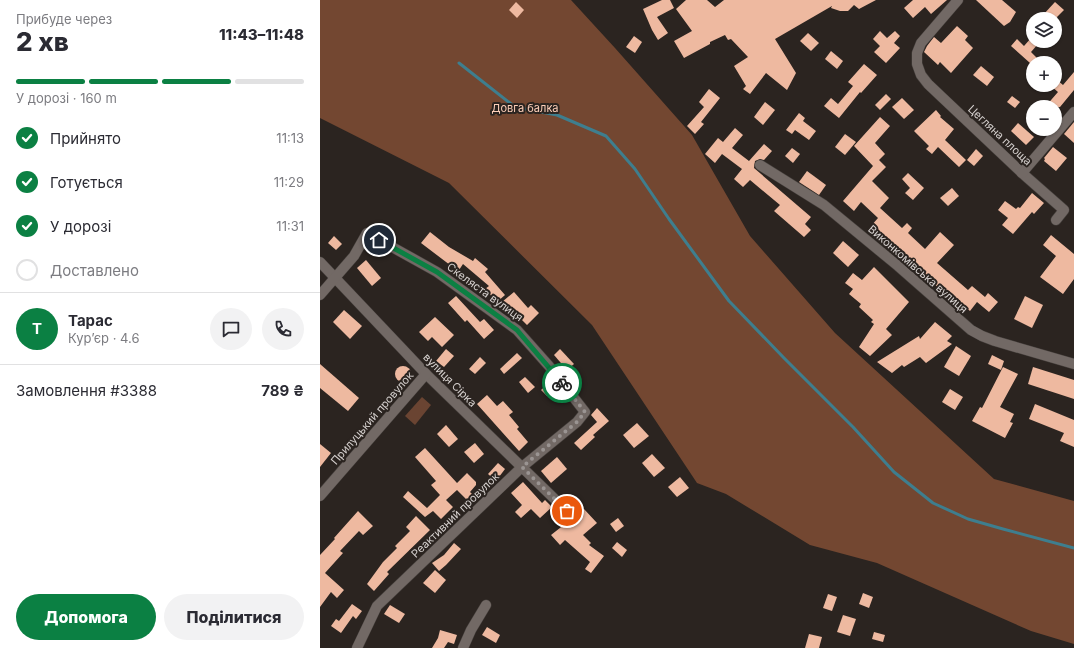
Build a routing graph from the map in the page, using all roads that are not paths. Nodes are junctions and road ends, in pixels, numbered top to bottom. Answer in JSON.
{"nodes":[{"id":1,"x":958,"y":0,"type":"edge"},
{"id":2,"x":1074,"y":112,"type":"edge"},
{"id":3,"x":760,"y":165,"type":"dead end"},
{"id":4,"x":1022,"y":172,"type":"junction"},
{"id":5,"x":1056,"y":220,"type":"dead end"},
{"id":6,"x":320,"y":262,"type":"edge"},
{"id":7,"x":335,"y":277,"type":"junction"},
{"id":8,"x":320,"y":295,"type":"edge"},
{"id":9,"x":1074,"y":364,"type":"edge"},
{"id":10,"x":426,"y":374,"type":"junction"},
{"id":11,"x":585,"y":412,"type":"joint"},
{"id":12,"x":522,"y":467,"type":"junction"},
{"id":13,"x":320,"y":496,"type":"edge"},
{"id":14,"x":567,"y":511,"type":"dead end"},
{"id":15,"x":486,"y":605,"type":"dead end"},
{"id":16,"x":357,"y":648,"type":"edge"},
{"id":17,"x":463,"y":648,"type":"edge"}],
"edges":[{"from":1,"to":4,"type":"street","name":"Цегляна площа"},
{"from":2,"to":4,"type":"street"},
{"from":3,"to":9,"type":"street","name":"Виконкомівська вулиця"},
{"from":4,"to":5,"type":"street","name":"Цегляна площа"},
{"from":6,"to":7,"type":"street","name":"вулиця Сірка"},
{"from":7,"to":8,"type":"street"},
{"from":7,"to":10,"type":"street","name":"вулиця Сірка"},
{"from":7,"to":11,"type":"street","name":"Скеляста вулиця"},
{"from":10,"to":12,"type":"street","name":"вулиця Сірка"},
{"from":10,"to":13,"type":"street","name":"Прилуцький провулок"},
{"from":11,"to":12,"type":"street","name":"Реактивний провулок"},
{"from":12,"to":14,"type":"street","name":"вулиця Сірка"},
{"from":12,"to":16,"type":"street","name":"Реактивний провулок"},
{"from":15,"to":17,"type":"street"}]}
